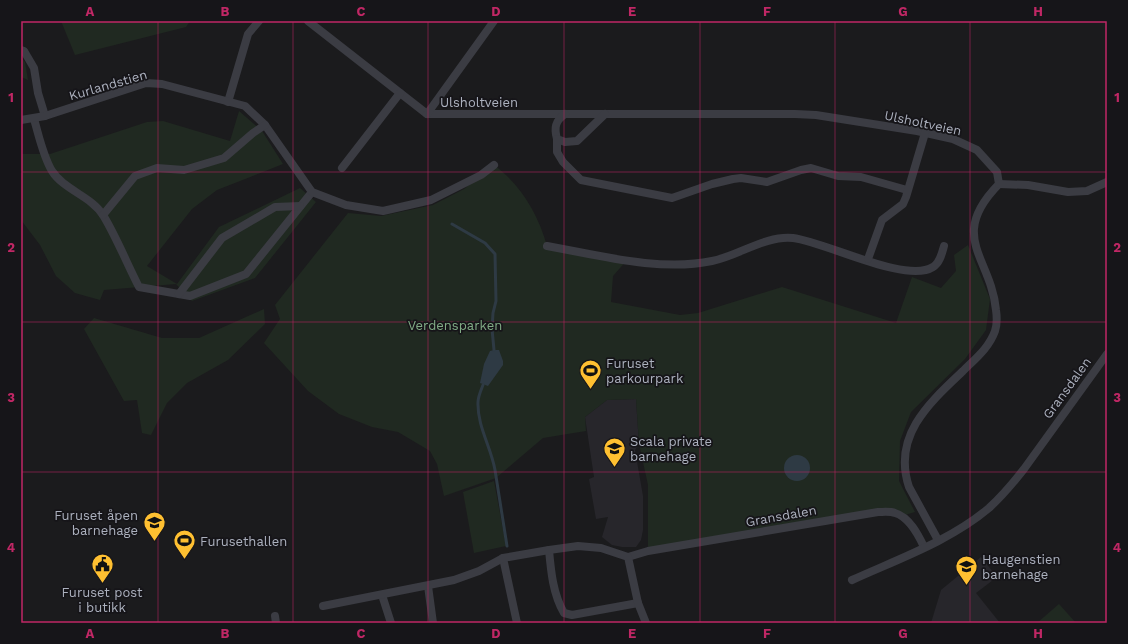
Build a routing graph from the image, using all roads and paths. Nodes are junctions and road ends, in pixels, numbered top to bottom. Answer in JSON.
{"nodes":[{"id":1,"x":259,"y":21,"type":"edge"},
{"id":2,"x":308,"y":21,"type":"edge"},
{"id":3,"x":494,"y":21,"type":"edge"},
{"id":4,"x":21,"y":50,"type":"edge"},
{"id":5,"x":400,"y":93,"type":"junction"},
{"id":6,"x":228,"y":102,"type":"junction"},
{"id":7,"x":428,"y":114,"type":"junction"},
{"id":8,"x":565,"y":114,"type":"junction"},
{"id":9,"x":605,"y":114,"type":"junction"},
{"id":10,"x":45,"y":116,"type":"junction"},
{"id":11,"x":34,"y":119,"type":"junction"},
{"id":12,"x":21,"y":120,"type":"edge"},
{"id":13,"x":265,"y":125,"type":"junction"},
{"id":14,"x":925,"y":133,"type":"junction"},
{"id":15,"x":557,"y":139,"type":"junction"},
{"id":16,"x":494,"y":165,"type":"dead end"},
{"id":17,"x":342,"y":168,"type":"dead end"},
{"id":18,"x":1107,"y":182,"type":"edge"},
{"id":19,"x":999,"y":184,"type":"junction"},
{"id":20,"x":907,"y":190,"type":"junction"},
{"id":21,"x":312,"y":192,"type":"junction"},
{"id":22,"x":300,"y":206,"type":"junction"},
{"id":23,"x":103,"y":215,"type":"junction"},
{"id":24,"x":547,"y":246,"type":"dead end"},
{"id":25,"x":944,"y":246,"type":"dead end"},
{"id":26,"x":868,"y":259,"type":"junction"},
{"id":27,"x":179,"y":294,"type":"junction"},
{"id":28,"x":1107,"y":354,"type":"edge"},
{"id":29,"x":938,"y":540,"type":"junction"},
{"id":30,"x":924,"y":547,"type":"junction"},
{"id":31,"x":549,"y":550,"type":"junction"},
{"id":32,"x":628,"y":557,"type":"junction"},
{"id":33,"x":504,"y":558,"type":"junction"},
{"id":34,"x":852,"y":580,"type":"dead end"},
{"id":35,"x":428,"y":586,"type":"junction"},
{"id":36,"x":382,"y":595,"type":"junction"},
{"id":37,"x":638,"y":603,"type":"junction"},
{"id":38,"x":323,"y":606,"type":"dead end"},
{"id":39,"x":393,"y":620,"type":"edge"},
{"id":40,"x":433,"y":623,"type":"edge"},
{"id":41,"x":517,"y":623,"type":"edge"},
{"id":42,"x":646,"y":623,"type":"edge"}],
"edges":[{"from":1,"to":6,"type":"street"},
{"from":2,"to":5,"type":"street","name":"Ulsholtveien"},
{"from":3,"to":7,"type":"street"},
{"from":4,"to":10,"type":"street"},
{"from":5,"to":7,"type":"street","name":"Ulsholtveien"},
{"from":5,"to":17,"type":"street"},
{"from":6,"to":10,"type":"street","name":"Kurlandstien"},
{"from":6,"to":13,"type":"street","name":"Kurlandstien"},
{"from":7,"to":8,"type":"street","name":"Ulsholtveien"},
{"from":8,"to":9,"type":"street","name":"Ulsholtveien"},
{"from":8,"to":15,"type":"street"},
{"from":9,"to":14,"type":"street","name":"Ulsholtveien"},
{"from":9,"to":15,"type":"street"},
{"from":10,"to":11,"type":"street","name":"Kurlandstien"},
{"from":11,"to":12,"type":"street","name":"Kurlandstien"},
{"from":11,"to":23,"type":"street"},
{"from":13,"to":21,"type":"street","name":"Kurlandstien"},
{"from":13,"to":23,"type":"street"},
{"from":14,"to":19,"type":"street","name":"Ulsholtveien"},
{"from":14,"to":20,"type":"street"},
{"from":15,"to":20,"type":"street"},
{"from":16,"to":21,"type":"street"},
{"from":18,"to":19,"type":"street"},
{"from":19,"to":29,"type":"street"},
{"from":20,"to":26,"type":"street"},
{"from":21,"to":22,"type":"street"},
{"from":22,"to":27,"type":"street"},
{"from":22,"to":27,"type":"street"},
{"from":23,"to":27,"type":"street"},
{"from":24,"to":26,"type":"street"},
{"from":25,"to":26,"type":"street"},
{"from":28,"to":29,"type":"street","name":"Gransdalen"},
{"from":29,"to":30,"type":"street","name":"Gransdalen"},
{"from":30,"to":32,"type":"street","name":"Gransdalen"},
{"from":30,"to":34,"type":"street","name":"Gransdalen"},
{"from":31,"to":32,"type":"street"},
{"from":31,"to":33,"type":"street"},
{"from":31,"to":37,"type":"street"},
{"from":32,"to":37,"type":"street"},
{"from":33,"to":35,"type":"street"},
{"from":33,"to":41,"type":"street"},
{"from":35,"to":36,"type":"street"},
{"from":35,"to":40,"type":"street"},
{"from":36,"to":38,"type":"street"},
{"from":36,"to":39,"type":"street"},
{"from":37,"to":42,"type":"street"}]}
